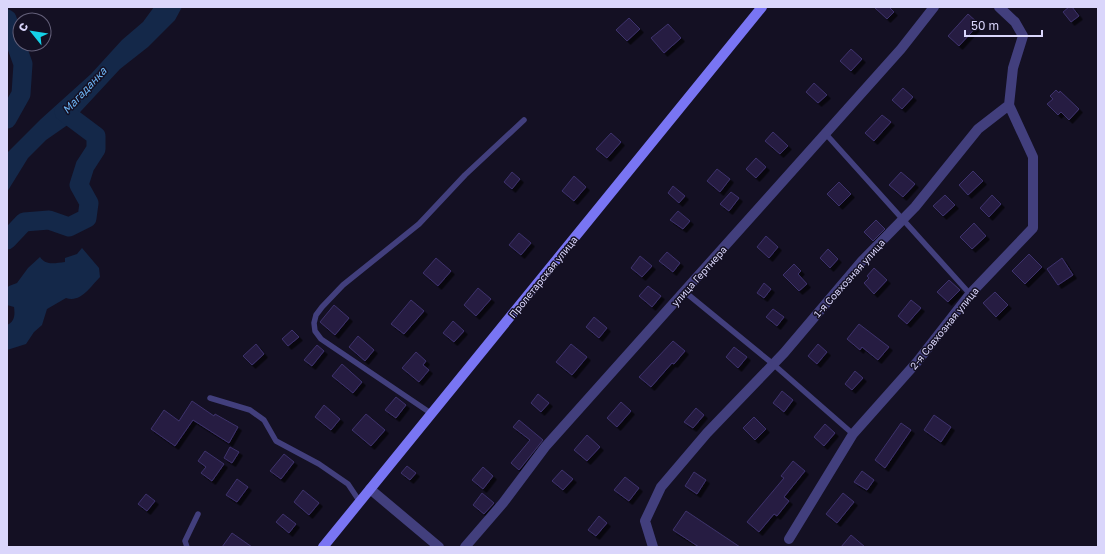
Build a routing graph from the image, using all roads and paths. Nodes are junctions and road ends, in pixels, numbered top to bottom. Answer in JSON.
{"nodes":[{"id":1,"x":762,"y":7,"type":"edge"},
{"id":2,"x":934,"y":7,"type":"edge"},
{"id":3,"x":999,"y":7,"type":"edge"},
{"id":4,"x":1009,"y":105,"type":"junction"},
{"id":5,"x":524,"y":120,"type":"dead end"},
{"id":6,"x":825,"y":133,"type":"junction"},
{"id":7,"x":903,"y":219,"type":"junction"},
{"id":8,"x":685,"y":292,"type":"junction"},
{"id":9,"x":970,"y":294,"type":"junction"},
{"id":10,"x":773,"y":364,"type":"junction"},
{"id":11,"x":210,"y":398,"type":"dead end"},
{"id":12,"x":432,"y":414,"type":"junction"},
{"id":13,"x":853,"y":434,"type":"junction"},
{"id":14,"x":370,"y":489,"type":"junction"},
{"id":15,"x":360,"y":502,"type":"junction"},
{"id":16,"x":198,"y":514,"type":"dead end"},
{"id":17,"x":789,"y":539,"type":"dead end"},
{"id":18,"x":187,"y":547,"type":"edge"},
{"id":19,"x":323,"y":547,"type":"edge"},
{"id":20,"x":439,"y":547,"type":"edge"},
{"id":21,"x":465,"y":547,"type":"edge"},
{"id":22,"x":653,"y":547,"type":"edge"}],
"edges":[{"from":1,"to":12,"type":"main road","name":"Пролетарская улица"},
{"from":2,"to":6,"type":"street","name":"улица Гертнера"},
{"from":3,"to":4,"type":"street"},
{"from":4,"to":7,"type":"street","name":"1-я Совхозная улица"},
{"from":4,"to":9,"type":"street","name":"2-я Совхозная улица"},
{"from":5,"to":12,"type":"lane"},
{"from":6,"to":7,"type":"lane"},
{"from":6,"to":8,"type":"street","name":"улица Гертнера"},
{"from":7,"to":9,"type":"lane"},
{"from":7,"to":10,"type":"street","name":"1-я Совхозная улица"},
{"from":8,"to":10,"type":"lane"},
{"from":8,"to":21,"type":"street","name":"улица Гертнера"},
{"from":9,"to":13,"type":"street","name":"2-я Совхозная улица"},
{"from":10,"to":13,"type":"lane"},
{"from":10,"to":22,"type":"street","name":"1-я Совхозная улица"},
{"from":11,"to":15,"type":"lane"},
{"from":12,"to":14,"type":"main road","name":"Пролетарская улица"},
{"from":13,"to":17,"type":"street","name":"2-я Совхозная улица"},
{"from":14,"to":15,"type":"main road","name":"Пролетарская улица"},
{"from":14,"to":20,"type":"street"},
{"from":15,"to":19,"type":"main road","name":"Пролетарская улица"},
{"from":16,"to":18,"type":"lane"}]}
